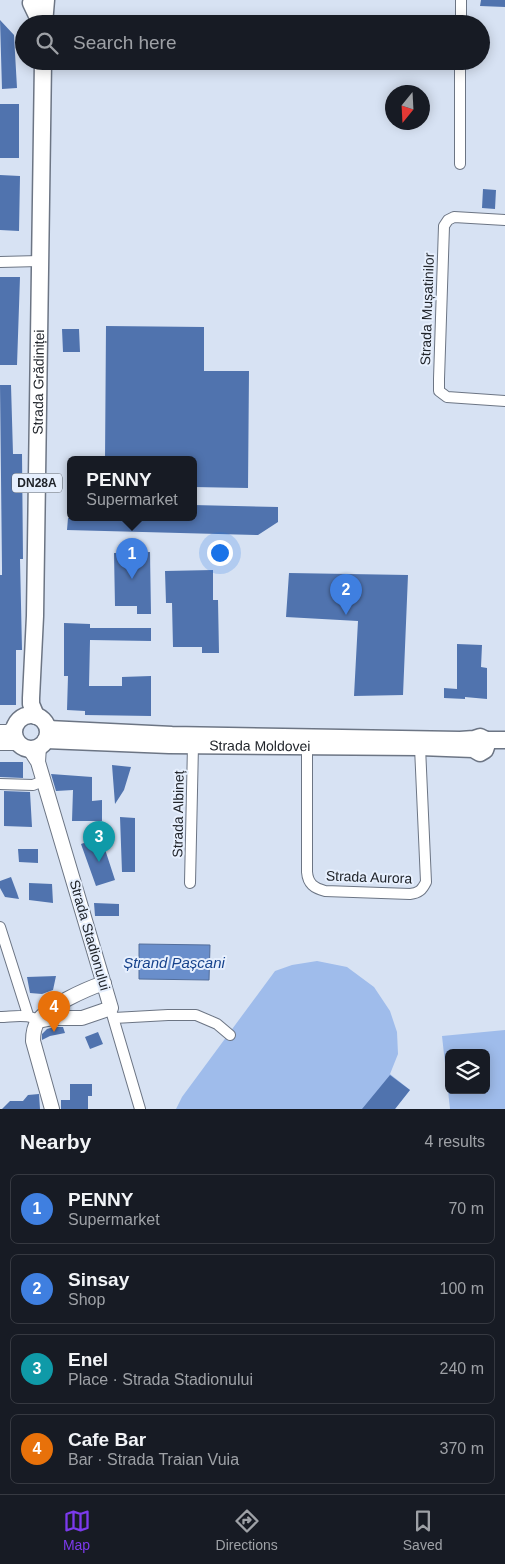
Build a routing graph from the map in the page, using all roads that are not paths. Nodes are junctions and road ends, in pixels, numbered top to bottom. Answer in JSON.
{"nodes":[{"id":1,"x":461,"y":0,"type":"edge"},
{"id":2,"x":36,"y":1,"type":"edge"},
{"id":3,"x":40,"y":15,"type":"edge"},
{"id":4,"x":461,"y":15,"type":"edge"},
{"id":5,"x":43,"y":70,"type":"edge"},
{"id":6,"x":460,"y":70,"type":"edge"},
{"id":7,"x":460,"y":164,"type":"dead end"},
{"id":8,"x":505,"y":220,"type":"edge"},
{"id":9,"x":39,"y":261,"type":"junction"},
{"id":10,"x":0,"y":262,"type":"edge"},
{"id":11,"x":505,"y":401,"type":"edge"},
{"id":12,"x":27,"y":715,"type":"junction"},
{"id":13,"x":0,"y":732,"type":"edge"},
{"id":14,"x":505,"y":740,"type":"edge"},
{"id":15,"x":0,"y":743,"type":"edge"},
{"id":16,"x":480,"y":744,"type":"junction"},
{"id":17,"x":37,"y":745,"type":"junction"},
{"id":18,"x":193,"y":745,"type":"junction"},
{"id":19,"x":307,"y":747,"type":"junction"},
{"id":20,"x":420,"y":747,"type":"junction"},
{"id":21,"x":505,"y":749,"type":"edge"},
{"id":22,"x":43,"y":781,"type":"junction"},
{"id":23,"x":0,"y":784,"type":"edge"},
{"id":24,"x":190,"y":883,"type":"dead end"},
{"id":25,"x":0,"y":928,"type":"edge"},
{"id":26,"x":104,"y":983,"type":"junction"},
{"id":27,"x":112,"y":1013,"type":"junction"},
{"id":28,"x":0,"y":1017,"type":"edge"},
{"id":29,"x":33,"y":1018,"type":"junction"},
{"id":30,"x":230,"y":1035,"type":"dead end"},
{"id":31,"x":52,"y":1109,"type":"edge"},
{"id":32,"x":140,"y":1109,"type":"edge"}],
"edges":[{"from":1,"to":4,"type":"street"},
{"from":2,"to":3,"type":"main road"},
{"from":5,"to":9,"type":"main road","name":"Strada Grădiniței","number":"DN28A"},
{"from":6,"to":7,"type":"street"},
{"from":8,"to":11,"type":"street","name":"Strada Mușatinilor"},
{"from":9,"to":10,"type":"street"},
{"from":9,"to":12,"type":"main road","name":"Strada Grădiniței","number":"DN28A"},
{"from":12,"to":13,"type":"street"},
{"from":12,"to":17,"type":"main road"},
{"from":12,"to":17,"type":"main road","number":"DN28A"},
{"from":14,"to":16,"type":"main road","name":"Strada Moldovei"},
{"from":15,"to":17,"type":"street","name":"Strada Moldovei"},
{"from":16,"to":17,"type":"main road","name":"Strada Moldovei"},
{"from":16,"to":20,"type":"main road","name":"Strada Moldovei"},
{"from":16,"to":21,"type":"main road","name":"Strada Moldovei"},
{"from":17,"to":18,"type":"main road","name":"Strada Moldovei"},
{"from":17,"to":22,"type":"street","name":"Strada Stadionului"},
{"from":18,"to":19,"type":"main road","name":"Strada Moldovei"},
{"from":18,"to":24,"type":"street","name":"Strada Albineț"},
{"from":19,"to":20,"type":"main road","name":"Strada Moldovei"},
{"from":19,"to":20,"type":"street","name":"Strada Aurora"},
{"from":22,"to":23,"type":"street"},
{"from":22,"to":26,"type":"street","name":"Strada Stadionului"},
{"from":25,"to":29,"type":"street"},
{"from":26,"to":27,"type":"street","name":"Strada Stadionului"},
{"from":26,"to":29,"type":"street"},
{"from":27,"to":29,"type":"street"},
{"from":27,"to":30,"type":"street"},
{"from":27,"to":32,"type":"street","name":"Strada Stadionului"},
{"from":28,"to":29,"type":"street"},
{"from":29,"to":31,"type":"street"}]}
